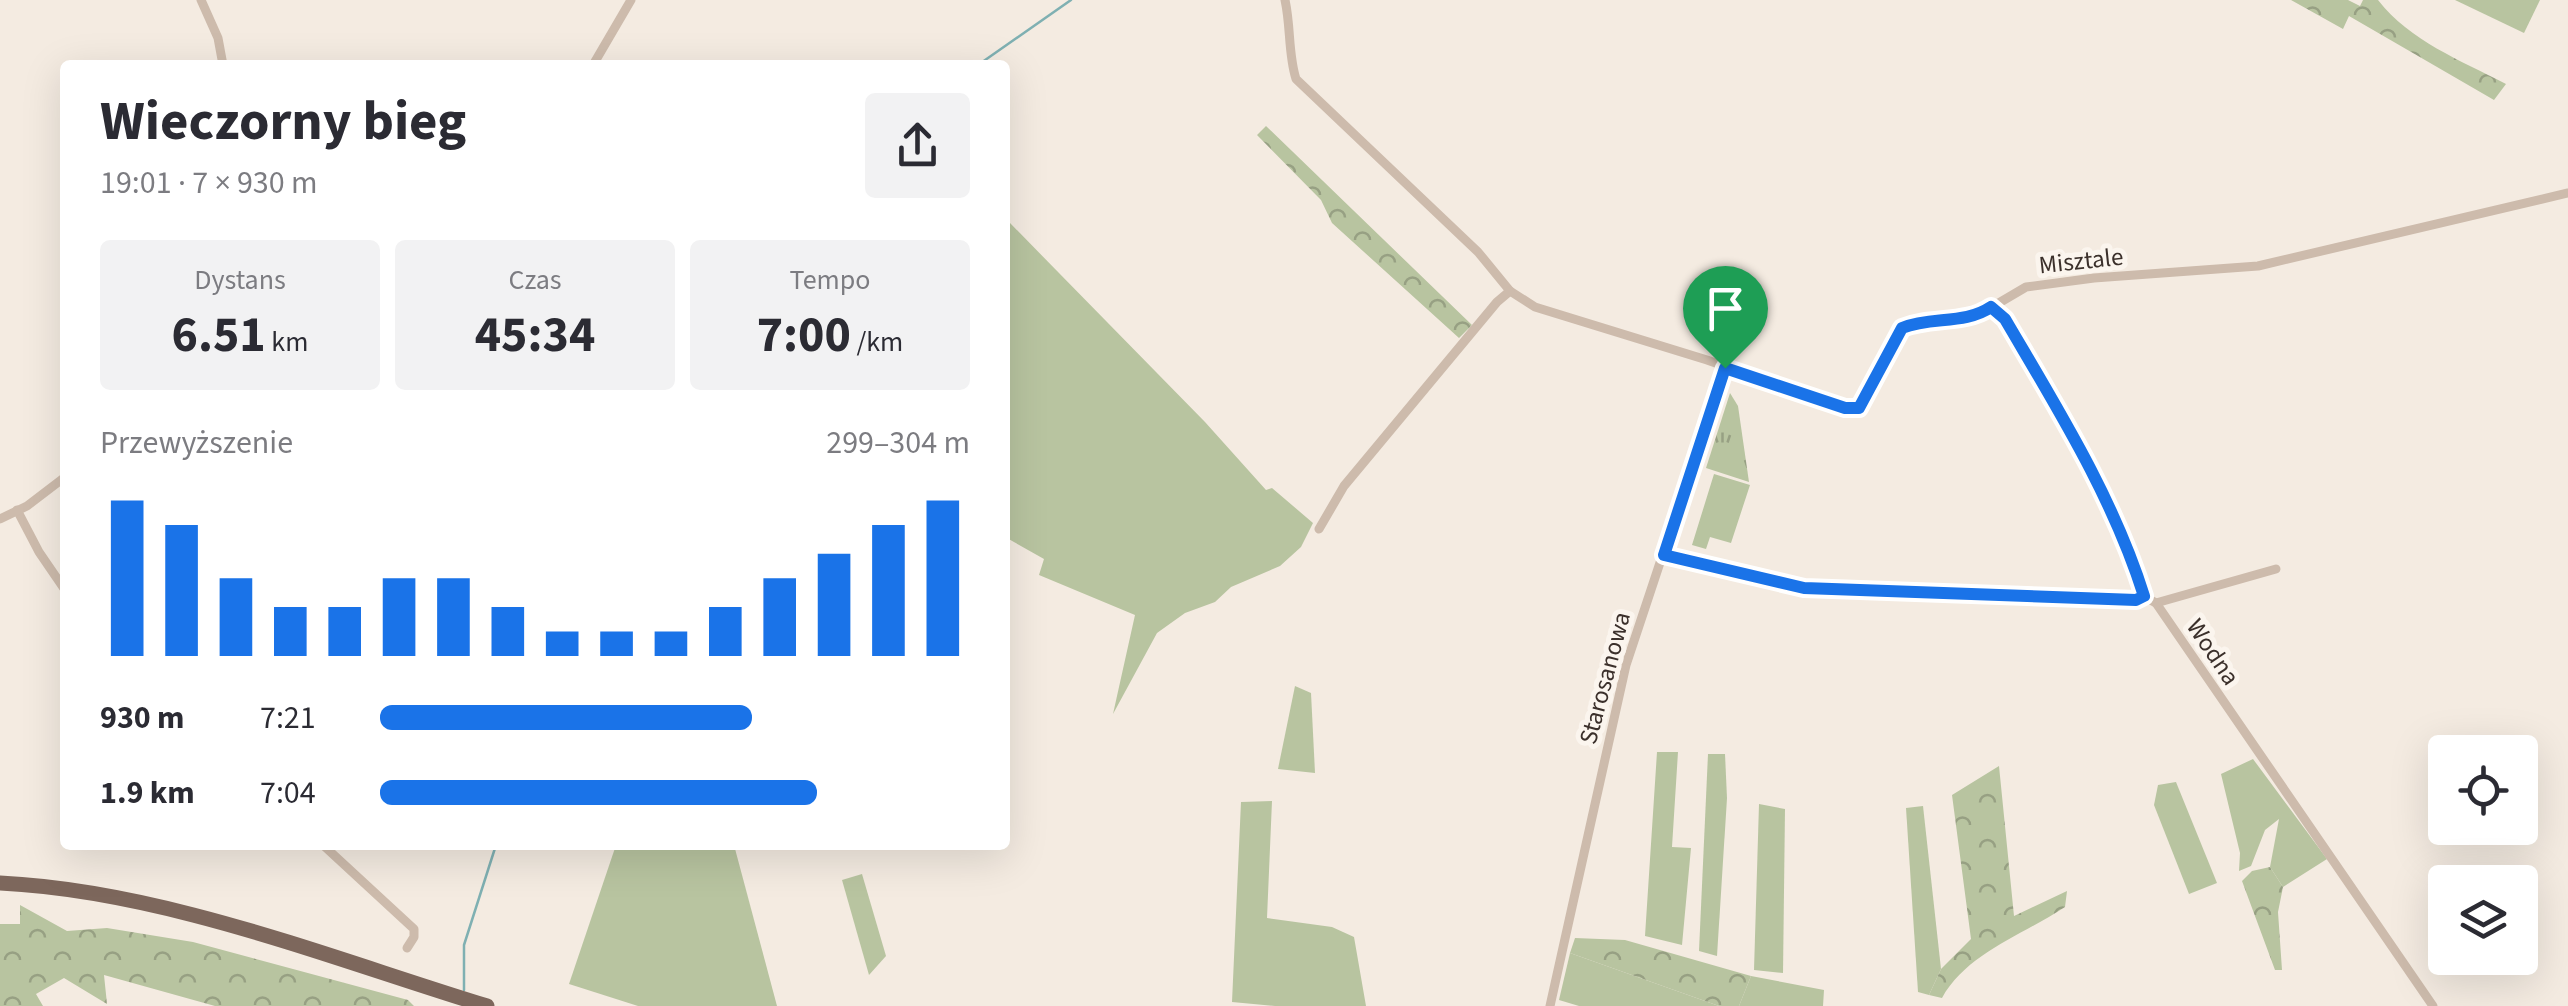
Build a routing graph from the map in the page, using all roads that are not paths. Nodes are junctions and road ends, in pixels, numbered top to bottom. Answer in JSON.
{"nodes":[{"id":1,"x":201,"y":0,"type":"edge"},
{"id":2,"x":630,"y":0,"type":"edge"},
{"id":3,"x":1284,"y":0,"type":"edge"},
{"id":4,"x":222,"y":60,"type":"edge"},
{"id":5,"x":596,"y":60,"type":"edge"},
{"id":6,"x":2568,"y":193,"type":"edge"},
{"id":7,"x":1510,"y":292,"type":"junction"},
{"id":8,"x":1991,"y":307,"type":"junction"},
{"id":9,"x":1725,"y":368,"type":"junction"},
{"id":10,"x":60,"y":480,"type":"edge"},
{"id":11,"x":0,"y":506,"type":"edge"},
{"id":12,"x":9,"y":515,"type":"edge"},
{"id":13,"x":1319,"y":529,"type":"dead end"},
{"id":14,"x":1664,"y":555,"type":"junction"},
{"id":15,"x":2276,"y":569,"type":"dead end"},
{"id":16,"x":60,"y":583,"type":"edge"},
{"id":17,"x":2144,"y":596,"type":"junction"},
{"id":18,"x":2156,"y":602,"type":"junction"},
{"id":19,"x":328,"y":850,"type":"edge"},
{"id":20,"x":0,"y":883,"type":"edge"},
{"id":21,"x":407,"y":948,"type":"dead end"},
{"id":22,"x":485,"y":1006,"type":"edge"},
{"id":23,"x":1550,"y":1006,"type":"edge"},
{"id":24,"x":2433,"y":1006,"type":"edge"}],
"edges":[{"from":1,"to":4,"type":"street"},
{"from":2,"to":5,"type":"street"},
{"from":3,"to":7,"type":"street","name":"Misztale"},
{"from":6,"to":8,"type":"street","name":"Misztale"},
{"from":7,"to":9,"type":"street","name":"Misztale"},
{"from":7,"to":13,"type":"street"},
{"from":8,"to":9,"type":"street","name":"Misztale"},
{"from":8,"to":17,"type":"street"},
{"from":9,"to":14,"type":"street","name":"Starosanowa"},
{"from":10,"to":12,"type":"street"},
{"from":11,"to":12,"type":"street"},
{"from":12,"to":16,"type":"street"},
{"from":14,"to":17,"type":"street"},
{"from":14,"to":23,"type":"street","name":"Starosanowa"},
{"from":15,"to":18,"type":"street"},
{"from":17,"to":18,"type":"street","name":"Wodna"},
{"from":18,"to":24,"type":"street","name":"Wodna"},
{"from":19,"to":21,"type":"street"},
{"from":20,"to":22,"type":"main road"}]}
